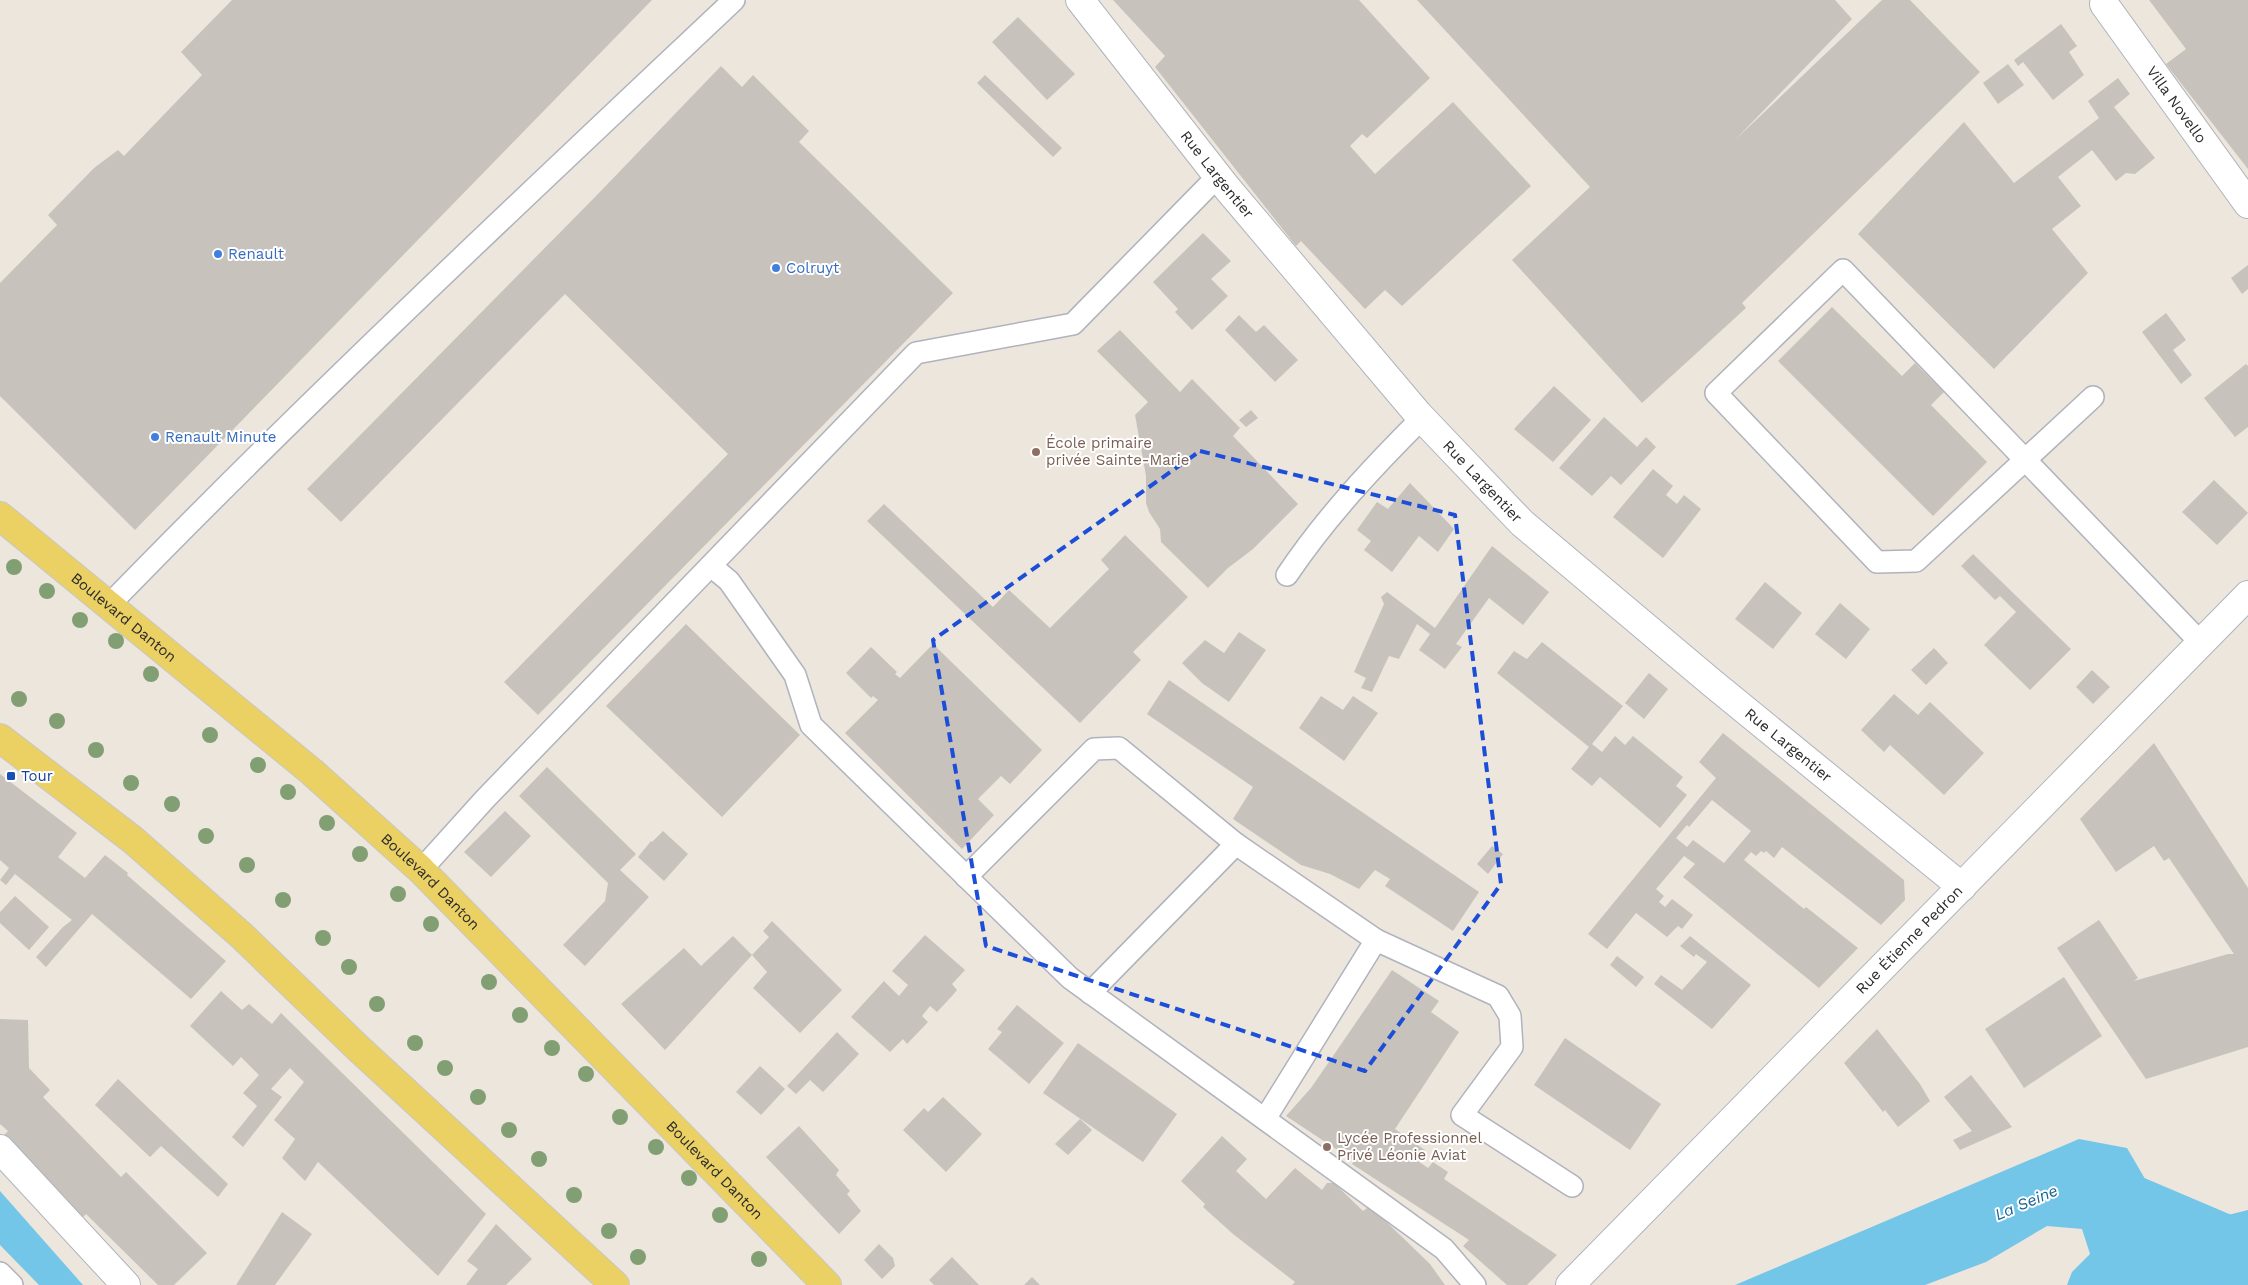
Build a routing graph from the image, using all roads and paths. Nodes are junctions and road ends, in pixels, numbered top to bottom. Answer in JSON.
{"nodes":[{"id":1,"x":734,"y":0,"type":"edge"},
{"id":2,"x":1080,"y":0,"type":"edge"},
{"id":3,"x":2104,"y":4,"type":"dead end"},
{"id":4,"x":1218,"y":176,"type":"junction"},
{"id":5,"x":2248,"y":204,"type":"edge"},
{"id":6,"x":2093,"y":397,"type":"dead end"},
{"id":7,"x":1422,"y":418,"type":"junction"},
{"id":8,"x":2026,"y":459,"type":"junction"},
{"id":9,"x":0,"y":516,"type":"edge"},
{"id":10,"x":711,"y":566,"type":"junction"},
{"id":11,"x":1287,"y":575,"type":"dead end"},
{"id":12,"x":2248,"y":595,"type":"edge"},
{"id":13,"x":109,"y":605,"type":"junction"},
{"id":14,"x":2201,"y":643,"type":"junction"},
{"id":15,"x":0,"y":738,"type":"edge"},
{"id":16,"x":1236,"y":844,"type":"junction"},
{"id":17,"x":421,"y":870,"type":"junction"},
{"id":18,"x":966,"y":877,"type":"junction"},
{"id":19,"x":1962,"y":887,"type":"junction"},
{"id":20,"x":1376,"y":940,"type":"junction"},
{"id":21,"x":1090,"y":993,"type":"junction"},
{"id":22,"x":1265,"y":1119,"type":"junction"},
{"id":23,"x":0,"y":1150,"type":"edge"},
{"id":24,"x":1572,"y":1186,"type":"dead end"},
{"id":25,"x":0,"y":1273,"type":"edge"},
{"id":26,"x":12,"y":1285,"type":"edge"},
{"id":27,"x":126,"y":1285,"type":"edge"},
{"id":28,"x":615,"y":1285,"type":"edge"},
{"id":29,"x":827,"y":1285,"type":"edge"},
{"id":30,"x":1475,"y":1285,"type":"edge"},
{"id":31,"x":1570,"y":1285,"type":"edge"}],
"edges":[{"from":1,"to":13,"type":"lane"},
{"from":2,"to":4,"type":"street","name":"Rue Largentier"},
{"from":3,"to":5,"type":"street","name":"Villa Novello"},
{"from":4,"to":7,"type":"street","name":"Rue Largentier"},
{"from":4,"to":10,"type":"lane"},
{"from":6,"to":8,"type":"lane"},
{"from":7,"to":11,"type":"lane"},
{"from":7,"to":19,"type":"street","name":"Rue Largentier"},
{"from":8,"to":8,"type":"lane"},
{"from":8,"to":14,"type":"lane"},
{"from":9,"to":13,"type":"main road","name":"Boulevard Danton"},
{"from":10,"to":17,"type":"lane"},
{"from":10,"to":18,"type":"lane"},
{"from":12,"to":14,"type":"street","name":"Rue Étienne Pedron"},
{"from":13,"to":17,"type":"main road","name":"Boulevard Danton"},
{"from":14,"to":19,"type":"street","name":"Rue Étienne Pedron"},
{"from":15,"to":28,"type":"main road"},
{"from":16,"to":18,"type":"lane"},
{"from":16,"to":20,"type":"lane"},
{"from":16,"to":21,"type":"lane"},
{"from":17,"to":29,"type":"main road","name":"Boulevard Danton"},
{"from":18,"to":21,"type":"lane"},
{"from":19,"to":31,"type":"street","name":"Rue Étienne Pedron"},
{"from":20,"to":22,"type":"lane"},
{"from":20,"to":24,"type":"lane"},
{"from":21,"to":22,"type":"lane"},
{"from":22,"to":30,"type":"lane"},
{"from":23,"to":27,"type":"street"},
{"from":25,"to":26,"type":"lane"}]}
